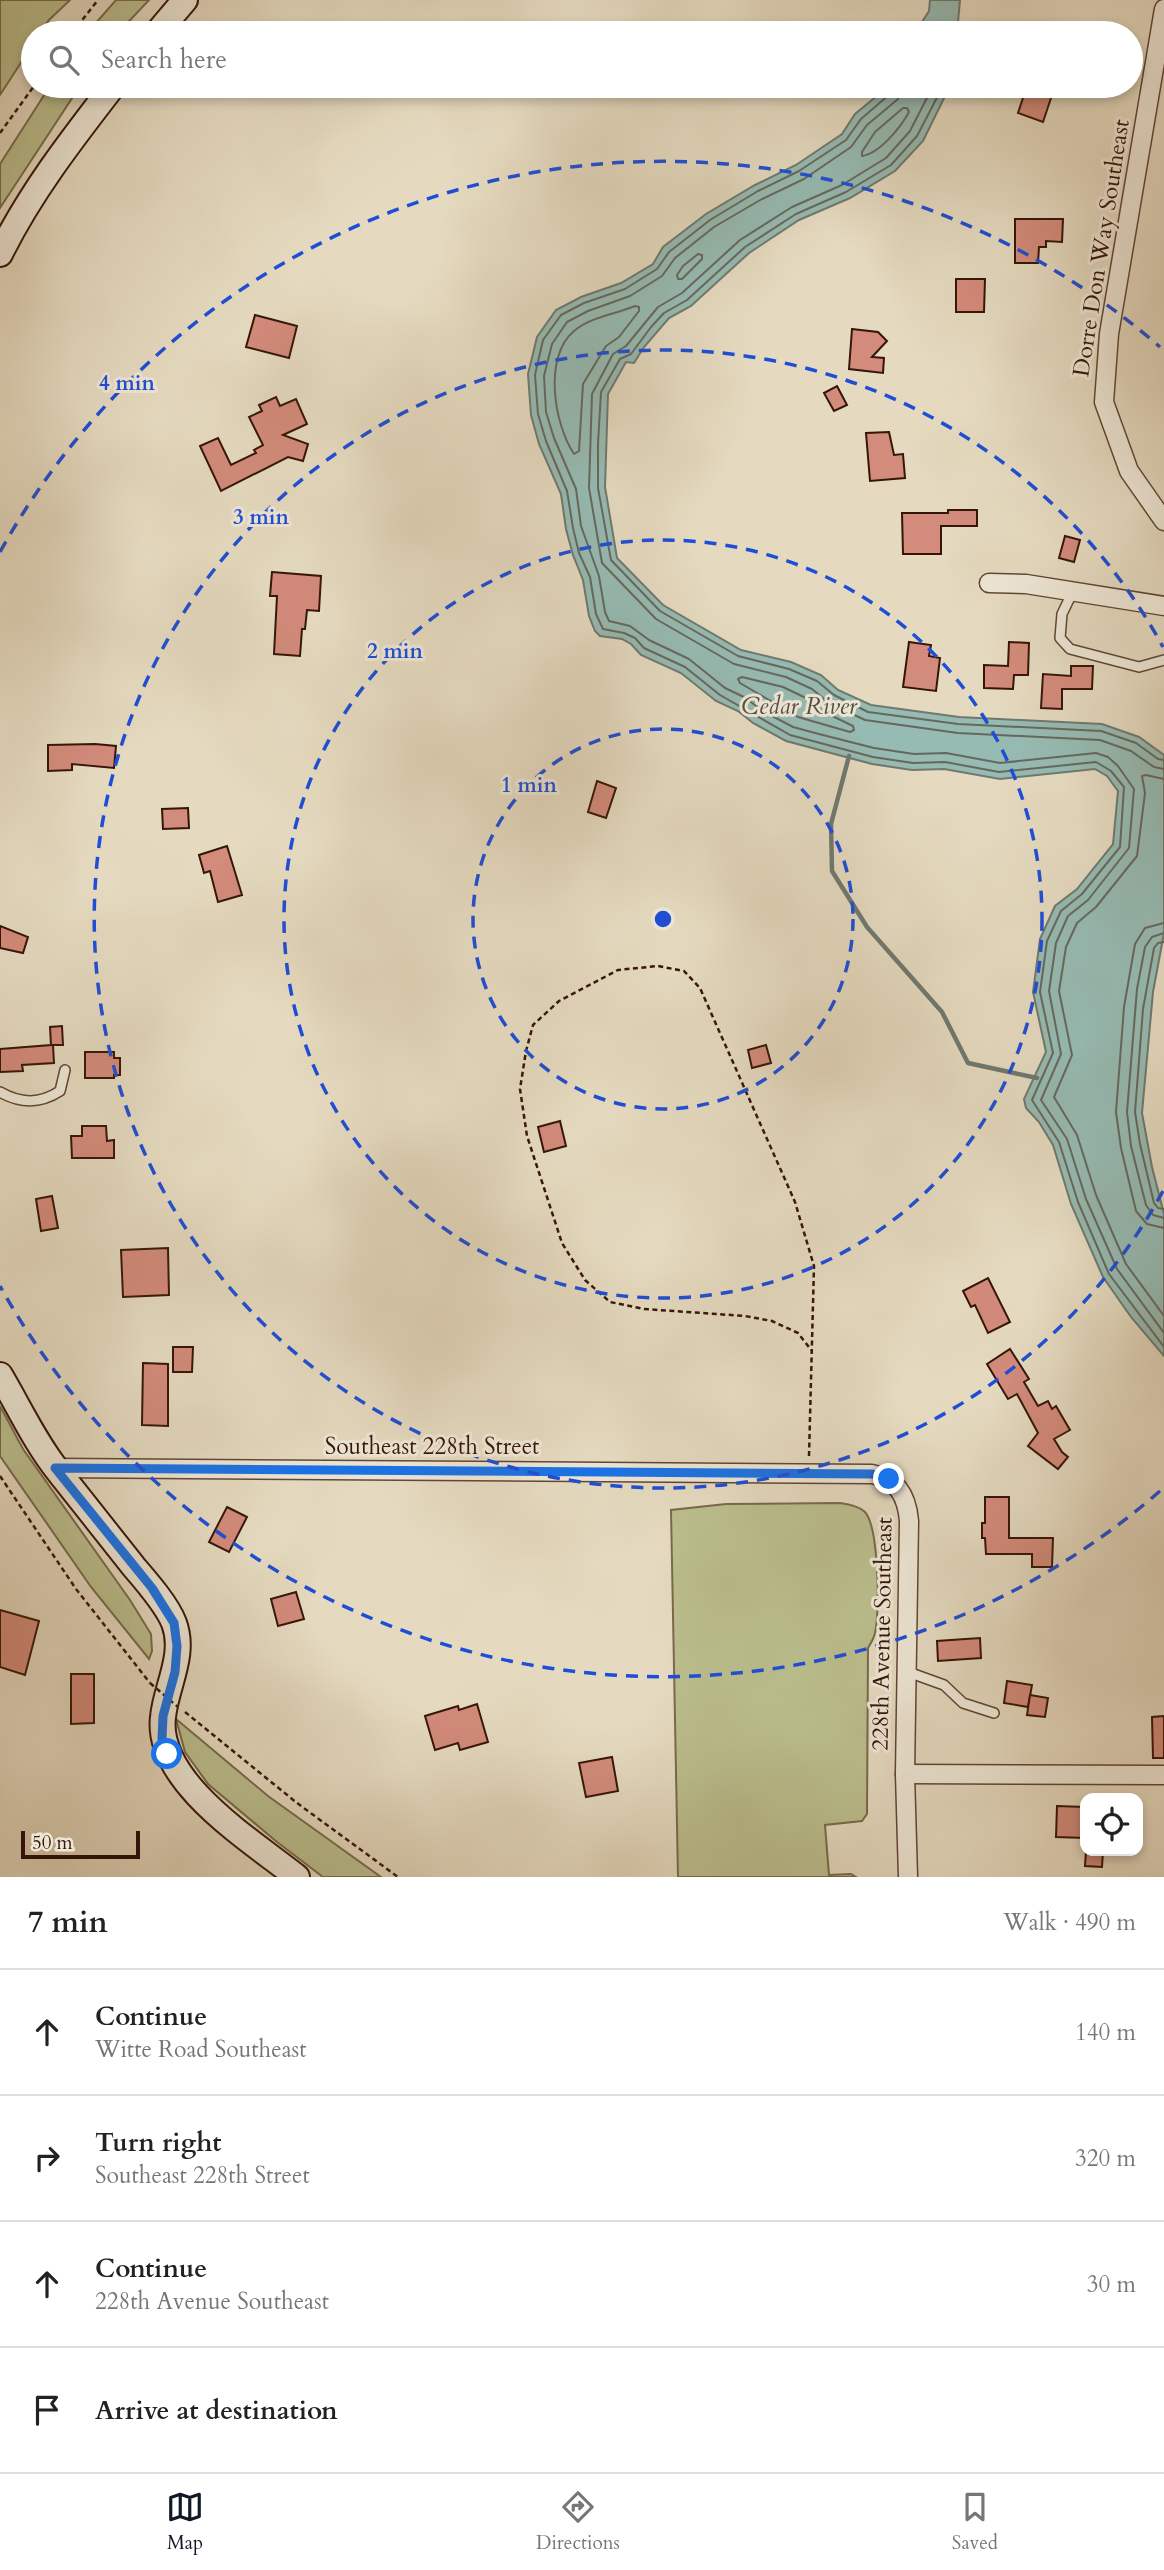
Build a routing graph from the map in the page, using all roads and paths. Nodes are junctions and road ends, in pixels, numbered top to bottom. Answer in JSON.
{"nodes":[{"id":1,"x":98,"y":0,"type":"edge"},
{"id":2,"x":185,"y":0,"type":"edge"},
{"id":3,"x":1164,"y":9,"type":"edge"},
{"id":4,"x":81,"y":21,"type":"edge"},
{"id":5,"x":167,"y":21,"type":"edge"},
{"id":6,"x":25,"y":98,"type":"edge"},
{"id":7,"x":104,"y":98,"type":"edge"},
{"id":8,"x":0,"y":133,"type":"edge"},
{"id":9,"x":0,"y":254,"type":"edge"},
{"id":10,"x":1164,"y":521,"type":"edge"},
{"id":11,"x":989,"y":583,"type":"dead end"},
{"id":12,"x":1073,"y":592,"type":"junction"},
{"id":13,"x":1164,"y":607,"type":"edge"},
{"id":14,"x":1164,"y":660,"type":"edge"},
{"id":15,"x":65,"y":1070,"type":"dead end"},
{"id":16,"x":0,"y":1092,"type":"edge"},
{"id":17,"x":813,"y":1351,"type":"junction"},
{"id":18,"x":0,"y":1375,"type":"edge"},
{"id":19,"x":55,"y":1468,"type":"junction"},
{"id":20,"x":809,"y":1474,"type":"junction"},
{"id":21,"x":0,"y":1476,"type":"edge"},
{"id":22,"x":908,"y":1672,"type":"junction"},
{"id":23,"x":994,"y":1713,"type":"dead end"},
{"id":24,"x":905,"y":1774,"type":"junction"},
{"id":25,"x":1164,"y":1775,"type":"edge"},
{"id":26,"x":297,"y":1877,"type":"edge"},
{"id":27,"x":398,"y":1877,"type":"edge"},
{"id":28,"x":908,"y":1877,"type":"edge"}],
"edges":[{"from":1,"to":4,"type":"path"},
{"from":2,"to":5,"type":"street"},
{"from":3,"to":10,"type":"street","name":"Dorre Don Way Southeast"},
{"from":6,"to":8,"type":"path"},
{"from":7,"to":9,"type":"street"},
{"from":11,"to":12,"type":"street"},
{"from":12,"to":13,"type":"street"},
{"from":12,"to":14,"type":"lane"},
{"from":15,"to":16,"type":"lane"},
{"from":17,"to":17,"type":"path"},
{"from":17,"to":20,"type":"path"},
{"from":18,"to":19,"type":"street"},
{"from":19,"to":20,"type":"street","name":"Southeast 228th Street"},
{"from":19,"to":26,"type":"street"},
{"from":20,"to":22,"type":"street","name":"228th Avenue Southeast"},
{"from":21,"to":27,"type":"path","bridge":true},
{"from":22,"to":23,"type":"lane"},
{"from":22,"to":24,"type":"street","name":"228th Avenue Southeast"},
{"from":24,"to":25,"type":"street"},
{"from":24,"to":28,"type":"street","name":"228th Avenue Southeast"}]}
